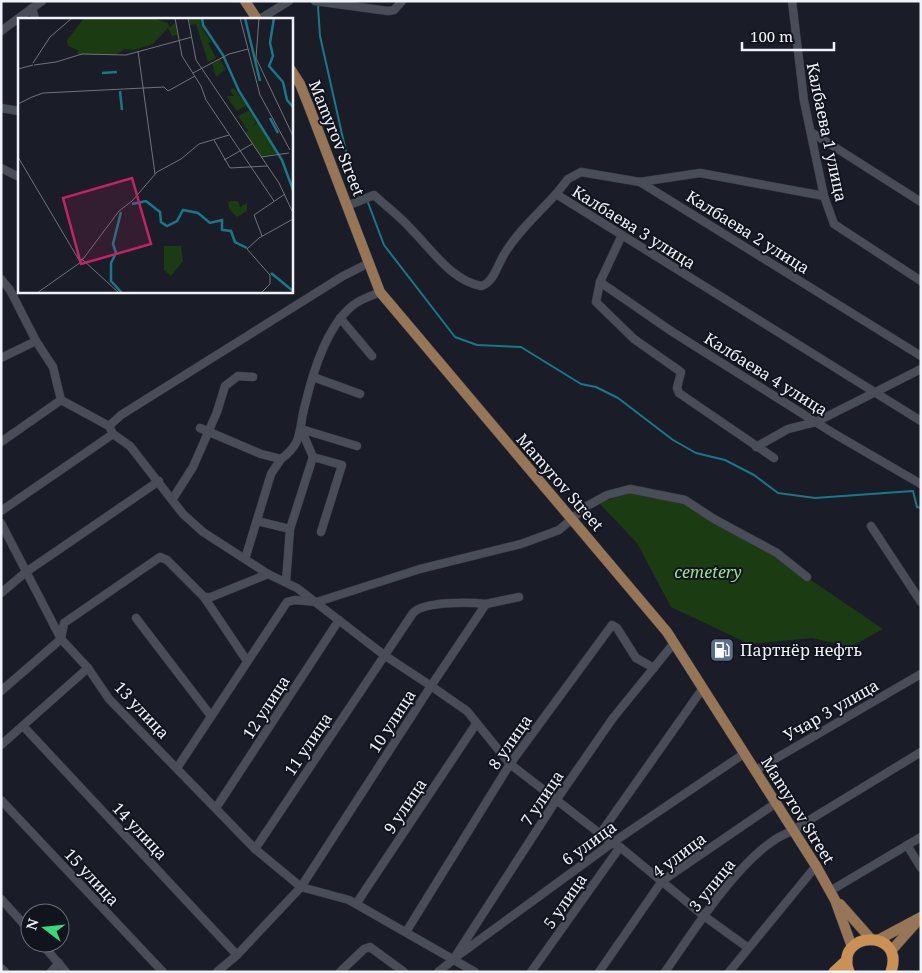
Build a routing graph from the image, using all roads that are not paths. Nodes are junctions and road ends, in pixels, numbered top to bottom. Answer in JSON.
{"nodes":[{"id":1,"x":42,"y":1,"type":"edge"},
{"id":2,"x":245,"y":1,"type":"edge"},
{"id":3,"x":289,"y":1,"type":"edge"},
{"id":4,"x":315,"y":1,"type":"edge"},
{"id":5,"x":402,"y":1,"type":"edge"},
{"id":6,"x":792,"y":1,"type":"edge"},
{"id":7,"x":360,"y":5,"type":"edge"},
{"id":8,"x":32,"y":8,"type":"junction"},
{"id":9,"x":18,"y":18,"type":"edge"},
{"id":10,"x":19,"y":18,"type":"edge"},
{"id":11,"x":35,"y":18,"type":"edge"},
{"id":12,"x":257,"y":18,"type":"edge"},
{"id":13,"x":260,"y":18,"type":"edge"},
{"id":14,"x":1,"y":31,"type":"edge"},
{"id":15,"x":292,"y":72,"type":"edge"},
{"id":16,"x":1,"y":108,"type":"edge"},
{"id":17,"x":18,"y":111,"type":"edge"},
{"id":18,"x":812,"y":132,"type":"junction"},
{"id":19,"x":1,"y":168,"type":"edge"},
{"id":20,"x":17,"y":176,"type":"dead end"},
{"id":21,"x":640,"y":182,"type":"junction"},
{"id":22,"x":556,"y":194,"type":"junction"},
{"id":23,"x":824,"y":196,"type":"junction"},
{"id":24,"x":921,"y":202,"type":"edge"},
{"id":25,"x":347,"y":206,"type":"junction"},
{"id":26,"x":622,"y":235,"type":"junction"},
{"id":27,"x":369,"y":263,"type":"junction"},
{"id":28,"x":1,"y":279,"type":"edge"},
{"id":29,"x":921,"y":281,"type":"edge"},
{"id":30,"x":600,"y":282,"type":"junction"},
{"id":31,"x":10,"y":290,"type":"junction"},
{"id":32,"x":380,"y":292,"type":"junction"},
{"id":33,"x":1,"y":293,"type":"edge"},
{"id":34,"x":340,"y":318,"type":"junction"},
{"id":35,"x":36,"y":341,"type":"junction"},
{"id":36,"x":372,"y":356,"type":"dead end"},
{"id":37,"x":921,"y":356,"type":"edge"},
{"id":38,"x":1,"y":358,"type":"edge"},
{"id":39,"x":921,"y":369,"type":"edge"},
{"id":40,"x":253,"y":377,"type":"dead end"},
{"id":41,"x":313,"y":377,"type":"junction"},
{"id":42,"x":874,"y":392,"type":"junction"},
{"id":43,"x":360,"y":394,"type":"dead end"},
{"id":44,"x":61,"y":400,"type":"junction"},
{"id":45,"x":921,"y":421,"type":"edge"},
{"id":46,"x":816,"y":422,"type":"junction"},
{"id":47,"x":109,"y":426,"type":"junction"},
{"id":48,"x":200,"y":428,"type":"dead end"},
{"id":49,"x":301,"y":429,"type":"junction"},
{"id":50,"x":208,"y":433,"type":"junction"},
{"id":51,"x":113,"y":434,"type":"junction"},
{"id":52,"x":1,"y":442,"type":"edge"},
{"id":53,"x":357,"y":446,"type":"dead end"},
{"id":54,"x":756,"y":447,"type":"junction"},
{"id":55,"x":313,"y":457,"type":"junction"},
{"id":56,"x":774,"y":458,"type":"dead end"},
{"id":57,"x":281,"y":459,"type":"junction"},
{"id":58,"x":158,"y":481,"type":"junction"},
{"id":59,"x":921,"y":484,"type":"edge"},
{"id":60,"x":172,"y":500,"type":"junction"},
{"id":61,"x":1,"y":511,"type":"edge"},
{"id":62,"x":573,"y":519,"type":"junction"},
{"id":63,"x":257,"y":521,"type":"junction"},
{"id":64,"x":1,"y":523,"type":"edge"},
{"id":65,"x":871,"y":526,"type":"dead end"},
{"id":66,"x":290,"y":529,"type":"junction"},
{"id":67,"x":321,"y":532,"type":"dead end"},
{"id":68,"x":245,"y":559,"type":"junction"},
{"id":69,"x":26,"y":572,"type":"junction"},
{"id":70,"x":268,"y":574,"type":"junction"},
{"id":71,"x":808,"y":577,"type":"dead end"},
{"id":72,"x":286,"y":582,"type":"junction"},
{"id":73,"x":1,"y":593,"type":"edge"},
{"id":74,"x":204,"y":597,"type":"junction"},
{"id":75,"x":519,"y":597,"type":"dead end"},
{"id":76,"x":317,"y":602,"type":"junction"},
{"id":77,"x":921,"y":602,"type":"edge"},
{"id":78,"x":486,"y":604,"type":"junction"},
{"id":79,"x":136,"y":618,"type":"dead end"},
{"id":80,"x":339,"y":620,"type":"junction"},
{"id":81,"x":61,"y":639,"type":"junction"},
{"id":82,"x":674,"y":643,"type":"junction"},
{"id":83,"x":384,"y":655,"type":"junction"},
{"id":84,"x":247,"y":661,"type":"junction"},
{"id":85,"x":88,"y":668,"type":"junction"},
{"id":86,"x":654,"y":668,"type":"junction"},
{"id":87,"x":921,"y":674,"type":"edge"},
{"id":88,"x":430,"y":686,"type":"junction"},
{"id":89,"x":703,"y":688,"type":"junction"},
{"id":90,"x":1,"y":691,"type":"edge"},
{"id":91,"x":211,"y":716,"type":"junction"},
{"id":92,"x":476,"y":724,"type":"junction"},
{"id":93,"x":24,"y":727,"type":"junction"},
{"id":94,"x":1,"y":745,"type":"edge"},
{"id":95,"x":921,"y":752,"type":"edge"},
{"id":96,"x":745,"y":753,"type":"junction"},
{"id":97,"x":510,"y":764,"type":"junction"},
{"id":98,"x":177,"y":768,"type":"junction"},
{"id":99,"x":756,"y":770,"type":"junction"},
{"id":100,"x":557,"y":799,"type":"junction"},
{"id":101,"x":1,"y":800,"type":"edge"},
{"id":102,"x":776,"y":803,"type":"junction"},
{"id":103,"x":216,"y":808,"type":"junction"},
{"id":104,"x":794,"y":830,"type":"junction"},
{"id":105,"x":600,"y":834,"type":"junction"},
{"id":106,"x":921,"y":837,"type":"edge"},
{"id":107,"x":612,"y":843,"type":"junction"},
{"id":108,"x":907,"y":846,"type":"junction"},
{"id":109,"x":620,"y":847,"type":"junction"},
{"id":110,"x":255,"y":849,"type":"junction"},
{"id":111,"x":816,"y":866,"type":"junction"},
{"id":112,"x":921,"y":868,"type":"edge"},
{"id":113,"x":662,"y":881,"type":"junction"},
{"id":114,"x":301,"y":886,"type":"junction"},
{"id":115,"x":833,"y":895,"type":"junction"},
{"id":116,"x":1,"y":899,"type":"edge"},
{"id":117,"x":356,"y":904,"type":"junction"},
{"id":118,"x":704,"y":916,"type":"junction"},
{"id":119,"x":921,"y":918,"type":"edge"},
{"id":120,"x":20,"y":920,"type":"edge"},
{"id":121,"x":406,"y":932,"type":"junction"},
{"id":122,"x":875,"y":940,"type":"junction"},
{"id":123,"x":748,"y":947,"type":"junction"},
{"id":124,"x":852,"y":947,"type":"junction"},
{"id":125,"x":890,"y":951,"type":"junction"},
{"id":126,"x":50,"y":953,"type":"edge"},
{"id":127,"x":237,"y":955,"type":"junction"},
{"id":128,"x":453,"y":960,"type":"junction"},
{"id":129,"x":847,"y":960,"type":"junction"},
{"id":130,"x":59,"y":963,"type":"junction"},
{"id":131,"x":1,"y":968,"type":"edge"},
{"id":132,"x":5,"y":972,"type":"edge"},
{"id":133,"x":51,"y":972,"type":"edge"},
{"id":134,"x":66,"y":972,"type":"edge"},
{"id":135,"x":162,"y":972,"type":"edge"},
{"id":136,"x":217,"y":972,"type":"edge"},
{"id":137,"x":340,"y":972,"type":"edge"},
{"id":138,"x":404,"y":972,"type":"edge"},
{"id":139,"x":438,"y":972,"type":"edge"},
{"id":140,"x":475,"y":972,"type":"edge"},
{"id":141,"x":532,"y":972,"type":"edge"},
{"id":142,"x":599,"y":972,"type":"edge"},
{"id":143,"x":665,"y":972,"type":"edge"},
{"id":144,"x":729,"y":972,"type":"edge"},
{"id":145,"x":834,"y":972,"type":"edge"},
{"id":146,"x":849,"y":972,"type":"edge"},
{"id":147,"x":891,"y":972,"type":"edge"}],
"edges":[{"from":1,"to":8,"type":"street"},
{"from":2,"to":12,"type":"main road"},
{"from":3,"to":13,"type":"street"},
{"from":4,"to":7,"type":"street"},
{"from":5,"to":7,"type":"street"},
{"from":6,"to":18,"type":"street","name":"Калбаева 1 улица"},
{"from":8,"to":10,"type":"street"},
{"from":8,"to":11,"type":"street"},
{"from":9,"to":14,"type":"street"},
{"from":15,"to":25,"type":"main road","name":"Mamyrov Street"},
{"from":16,"to":17,"type":"street"},
{"from":18,"to":23,"type":"street","name":"Калбаева 1 улица"},
{"from":18,"to":24,"type":"street"},
{"from":19,"to":20,"type":"street"},
{"from":21,"to":22,"type":"street","name":"Калбаева 2 улица"},
{"from":21,"to":23,"type":"street"},
{"from":21,"to":37,"type":"street","name":"Калбаева 2 улица"},
{"from":22,"to":25,"type":"street","name":"Калбаева 3 улица"},
{"from":22,"to":26,"type":"street","name":"Калбаева 3 улица"},
{"from":23,"to":29,"type":"street","name":"Калбаева 1 улица"},
{"from":25,"to":27,"type":"main road","name":"Mamyrov Street"},
{"from":26,"to":30,"type":"street"},
{"from":26,"to":42,"type":"street","name":"Калбаева 3 улица"},
{"from":27,"to":32,"type":"main road","name":"Mamyrov Street"},
{"from":27,"to":47,"type":"street"},
{"from":28,"to":31,"type":"street"},
{"from":30,"to":46,"type":"street","name":"Калбаева 4 улица"},
{"from":30,"to":54,"type":"street"},
{"from":31,"to":33,"type":"street"},
{"from":31,"to":35,"type":"street"},
{"from":32,"to":34,"type":"street"},
{"from":32,"to":62,"type":"main road","name":"Mamyrov Street"},
{"from":34,"to":36,"type":"street"},
{"from":34,"to":41,"type":"street"},
{"from":35,"to":38,"type":"street"},
{"from":35,"to":44,"type":"street"},
{"from":39,"to":42,"type":"street"},
{"from":40,"to":50,"type":"street"},
{"from":41,"to":43,"type":"street"},
{"from":41,"to":49,"type":"street"},
{"from":42,"to":45,"type":"street","name":"Калбаева 3 улица"},
{"from":42,"to":46,"type":"street"},
{"from":44,"to":47,"type":"street"},
{"from":44,"to":52,"type":"street"},
{"from":46,"to":54,"type":"street"},
{"from":46,"to":59,"type":"street","name":"Калбаева 4 улица"},
{"from":47,"to":51,"type":"street"},
{"from":48,"to":50,"type":"street"},
{"from":49,"to":53,"type":"street"},
{"from":49,"to":55,"type":"street"},
{"from":49,"to":57,"type":"street"},
{"from":50,"to":57,"type":"street"},
{"from":50,"to":60,"type":"street"},
{"from":51,"to":58,"type":"street","name":"10 улица"},
{"from":51,"to":61,"type":"street"},
{"from":54,"to":56,"type":"street"},
{"from":55,"to":66,"type":"street"},
{"from":55,"to":67,"type":"street"},
{"from":57,"to":63,"type":"street"},
{"from":58,"to":60,"type":"street","name":"10 улица"},
{"from":58,"to":69,"type":"street"},
{"from":60,"to":68,"type":"street","name":"10 улица"},
{"from":62,"to":71,"type":"street"},
{"from":62,"to":76,"type":"street"},
{"from":62,"to":82,"type":"main road","name":"Mamyrov Street"},
{"from":63,"to":66,"type":"street"},
{"from":63,"to":68,"type":"street"},
{"from":64,"to":69,"type":"street","name":"13 улица"},
{"from":65,"to":77,"type":"street"},
{"from":66,"to":72,"type":"street"},
{"from":68,"to":70,"type":"street","name":"10 улица"},
{"from":69,"to":73,"type":"street"},
{"from":69,"to":81,"type":"street","name":"13 улица"},
{"from":70,"to":72,"type":"street","name":"10 улица"},
{"from":70,"to":74,"type":"street"},
{"from":72,"to":76,"type":"street","name":"10 улица"},
{"from":74,"to":81,"type":"street"},
{"from":74,"to":84,"type":"street"},
{"from":75,"to":78,"type":"street","name":"11 улица"},
{"from":76,"to":80,"type":"street","name":"10 улица"},
{"from":76,"to":84,"type":"street"},
{"from":78,"to":83,"type":"street","name":"11 улица"},
{"from":78,"to":88,"type":"street"},
{"from":79,"to":91,"type":"street"},
{"from":80,"to":83,"type":"street","name":"10 улица"},
{"from":80,"to":103,"type":"street","name":"12 улица"},
{"from":81,"to":85,"type":"street","name":"13 улица"},
{"from":81,"to":90,"type":"street"},
{"from":82,"to":86,"type":"street","name":"7 улица"},
{"from":82,"to":89,"type":"main road","name":"Mamyrov Street"},
{"from":83,"to":88,"type":"street","name":"10 улица"},
{"from":83,"to":110,"type":"street","name":"11 улица"},
{"from":84,"to":91,"type":"street"},
{"from":85,"to":93,"type":"street"},
{"from":85,"to":98,"type":"street","name":"13 улица"},
{"from":86,"to":97,"type":"street","name":"8 улица"},
{"from":86,"to":100,"type":"street","name":"7 улица"},
{"from":87,"to":99,"type":"street","name":"Учар 3 улица"},
{"from":88,"to":92,"type":"street"},
{"from":88,"to":114,"type":"street","name":"10 улица"},
{"from":89,"to":96,"type":"main road","name":"Mamyrov Street"},
{"from":89,"to":105,"type":"street"},
{"from":91,"to":98,"type":"street"},
{"from":92,"to":97,"type":"street"},
{"from":92,"to":117,"type":"street","name":"9 улица"},
{"from":93,"to":94,"type":"street"},
{"from":93,"to":127,"type":"street","name":"14 улица"},
{"from":95,"to":104,"type":"street","name":"3 улица"},
{"from":96,"to":99,"type":"main road","name":"Mamyrov Street"},
{"from":96,"to":107,"type":"street","name":"6 улица"},
{"from":97,"to":100,"type":"street"},
{"from":97,"to":121,"type":"street","name":"8 улица"},
{"from":98,"to":103,"type":"street","name":"13 улица"},
{"from":99,"to":102,"type":"main road","name":"Mamyrov Street"},
{"from":100,"to":105,"type":"street"},
{"from":100,"to":128,"type":"street","name":"7 улица"},
{"from":101,"to":135,"type":"street","name":"15 улица"},
{"from":102,"to":104,"type":"main road","name":"Mamyrov Street"},
{"from":102,"to":113,"type":"street","name":"4 улица"},
{"from":103,"to":110,"type":"street","name":"13 улица"},
{"from":104,"to":111,"type":"main road","name":"Mamyrov Street"},
{"from":104,"to":118,"type":"street","name":"3 улица"},
{"from":105,"to":107,"type":"street"},
{"from":106,"to":108,"type":"street"},
{"from":107,"to":109,"type":"street"},
{"from":107,"to":128,"type":"street","name":"6 улица"},
{"from":108,"to":112,"type":"street"},
{"from":108,"to":115,"type":"street"},
{"from":109,"to":113,"type":"street"},
{"from":109,"to":141,"type":"street","name":"5 улица"},
{"from":110,"to":114,"type":"street","name":"13 улица"},
{"from":111,"to":115,"type":"main road","name":"Mamyrov Street"},
{"from":111,"to":123,"type":"street"},
{"from":113,"to":118,"type":"street"},
{"from":113,"to":142,"type":"street","name":"4 улица"},
{"from":114,"to":117,"type":"street"},
{"from":114,"to":127,"type":"street","name":"10 улица"},
{"from":115,"to":122,"type":"main road"},
{"from":115,"to":124,"type":"main road"},
{"from":116,"to":120,"type":"street"},
{"from":117,"to":121,"type":"street"},
{"from":118,"to":123,"type":"street"},
{"from":118,"to":143,"type":"street","name":"3 улица"},
{"from":119,"to":122,"type":"main road"},
{"from":119,"to":125,"type":"main road"},
{"from":121,"to":128,"type":"street"},
{"from":122,"to":124,"type":"highway"},
{"from":122,"to":125,"type":"highway"},
{"from":123,"to":144,"type":"street"},
{"from":124,"to":129,"type":"highway"},
{"from":125,"to":147,"type":"highway"},
{"from":126,"to":130,"type":"street"},
{"from":127,"to":136,"type":"street","name":"10 улица"},
{"from":128,"to":139,"type":"street","name":"7 улица"},
{"from":128,"to":140,"type":"street"},
{"from":129,"to":145,"type":"highway"},
{"from":129,"to":146,"type":"highway"},
{"from":130,"to":133,"type":"street"},
{"from":130,"to":134,"type":"street"},
{"from":131,"to":132,"type":"street"},
{"from":137,"to":138,"type":"street"}]}
